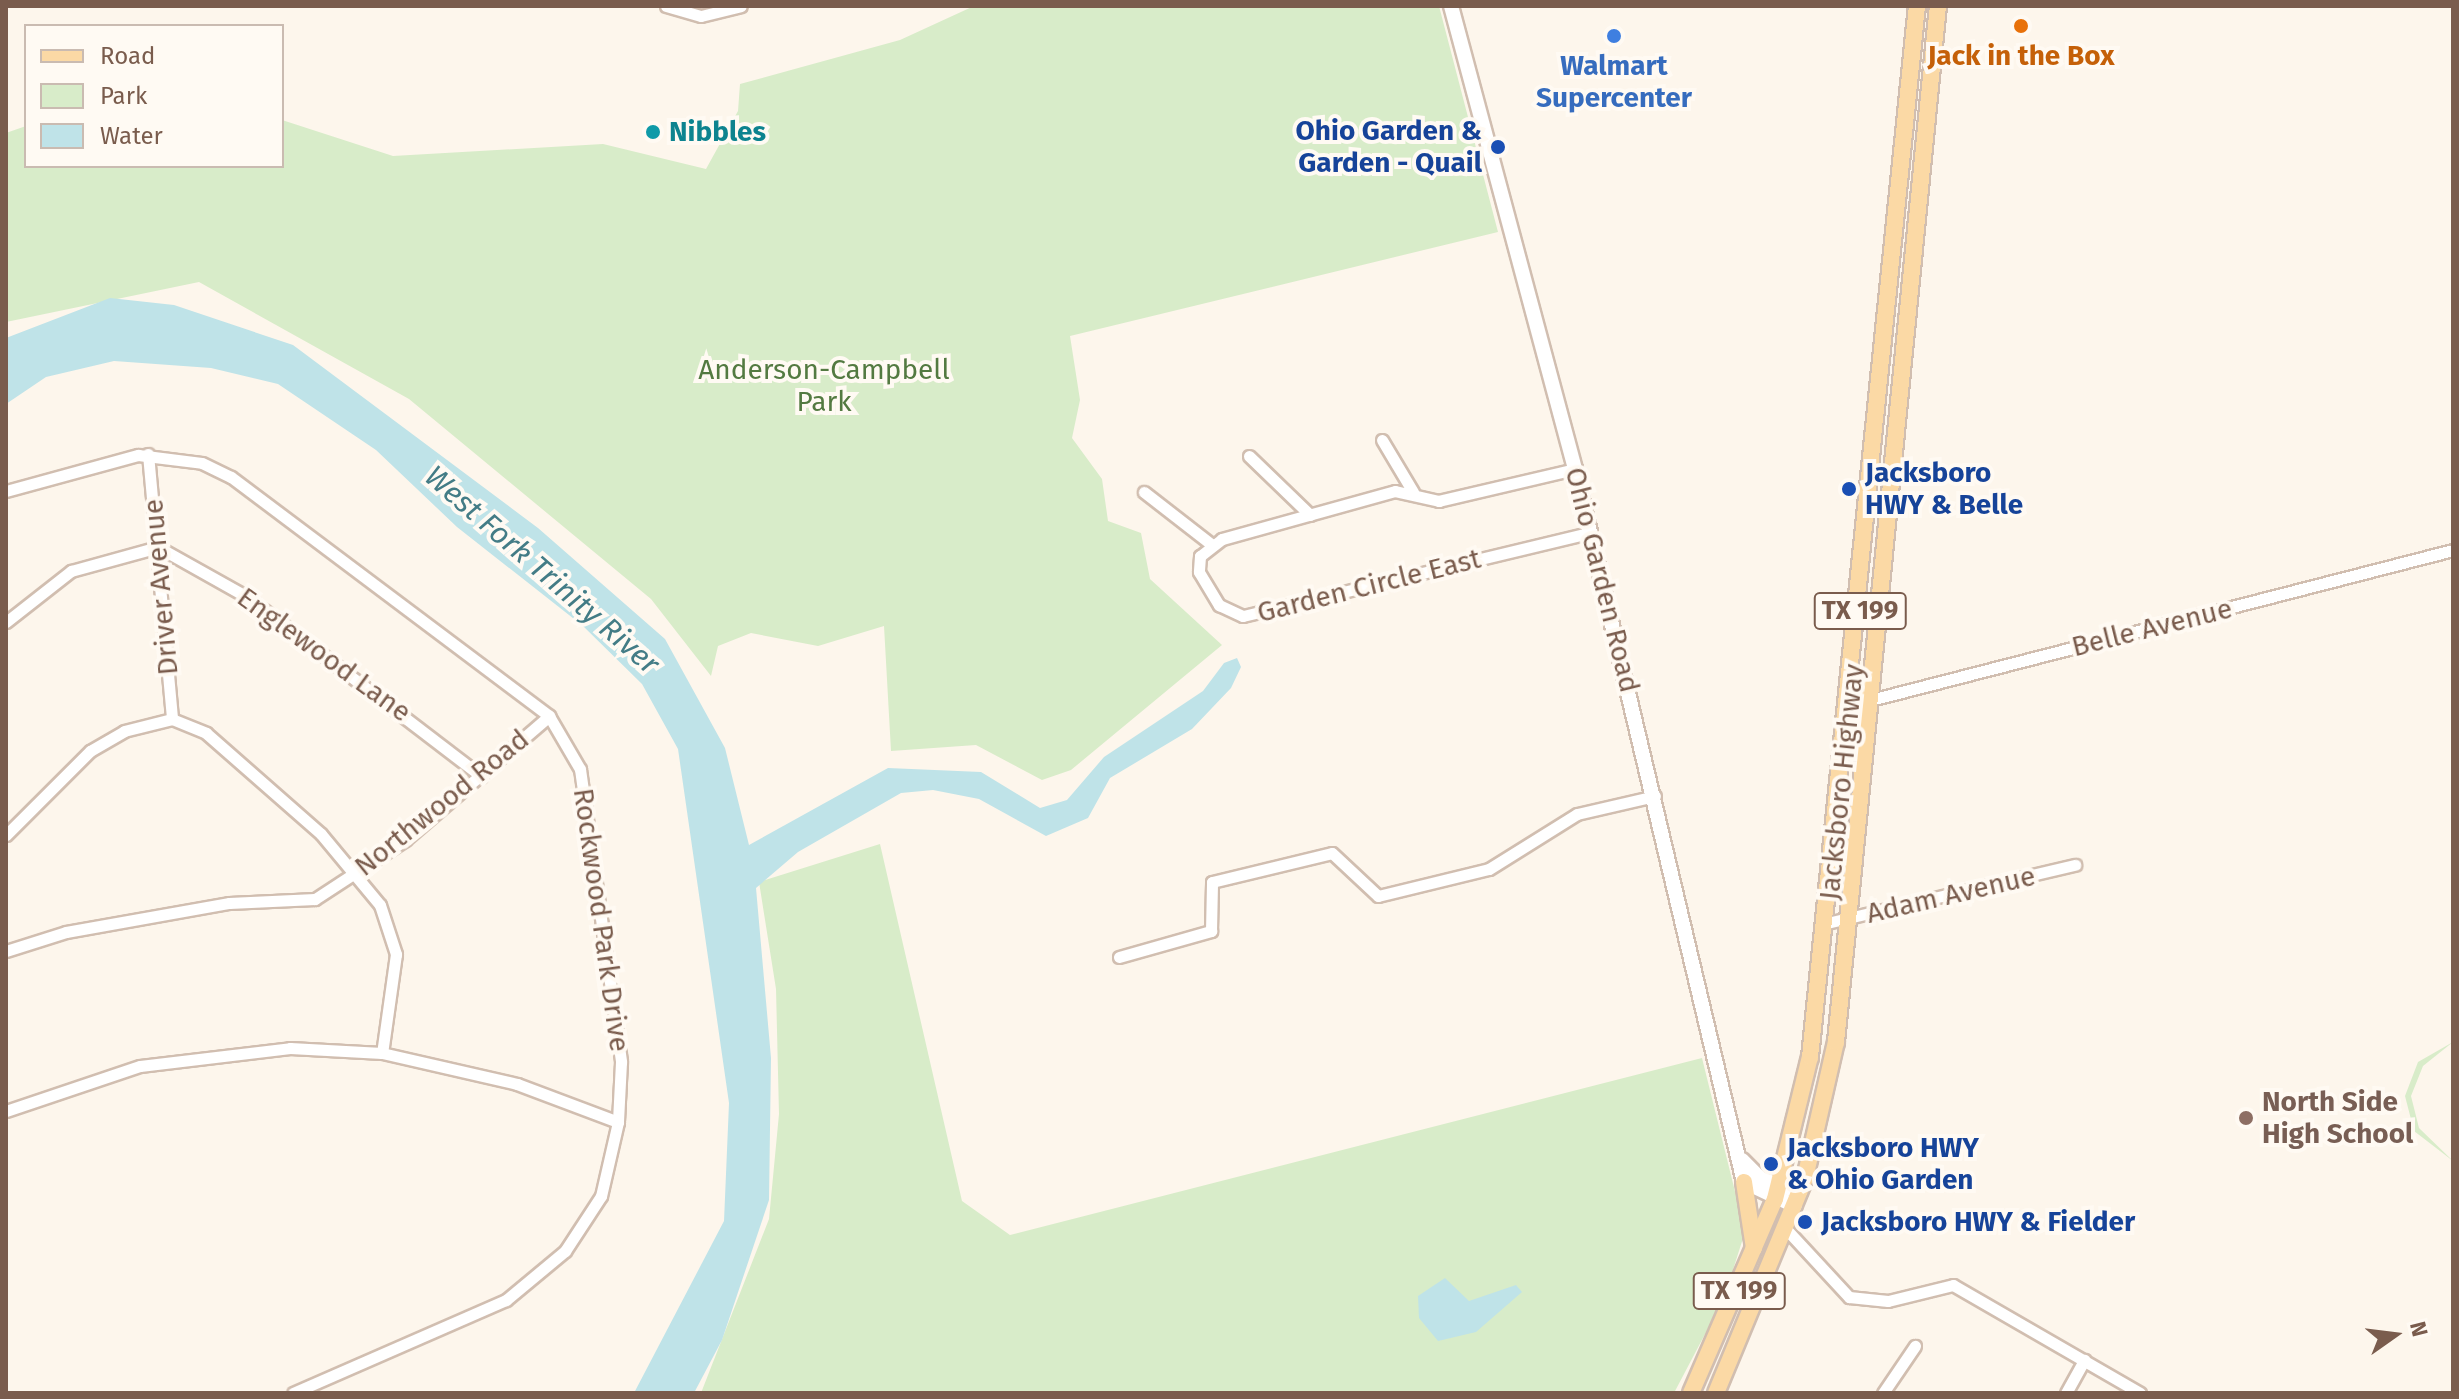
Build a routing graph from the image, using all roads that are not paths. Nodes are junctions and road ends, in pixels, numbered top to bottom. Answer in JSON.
{"nodes":[{"id":1,"x":666,"y":6,"type":"edge"},
{"id":2,"x":741,"y":6,"type":"edge"},
{"id":3,"x":1451,"y":6,"type":"edge"},
{"id":4,"x":1917,"y":6,"type":"edge"},
{"id":5,"x":1938,"y":6,"type":"edge"},
{"id":6,"x":1877,"y":420,"type":"junction"},
{"id":7,"x":1898,"y":424,"type":"junction"},
{"id":8,"x":1382,"y":440,"type":"dead end"},
{"id":9,"x":148,"y":454,"type":"junction"},
{"id":10,"x":1249,"y":456,"type":"dead end"},
{"id":11,"x":1575,"y":469,"type":"junction"},
{"id":12,"x":6,"y":491,"type":"edge"},
{"id":13,"x":1144,"y":492,"type":"dead end"},
{"id":14,"x":1413,"y":492,"type":"junction"},
{"id":15,"x":1310,"y":515,"type":"junction"},
{"id":16,"x":1590,"y":533,"type":"junction"},
{"id":17,"x":1212,"y":545,"type":"junction"},
{"id":18,"x":158,"y":547,"type":"junction"},
{"id":19,"x":2453,"y":550,"type":"edge"},
{"id":20,"x":6,"y":622,"type":"edge"},
{"id":21,"x":1874,"y":700,"type":"junction"},
{"id":22,"x":1851,"y":705,"type":"junction"},
{"id":23,"x":549,"y":716,"type":"junction"},
{"id":24,"x":172,"y":719,"type":"junction"},
{"id":25,"x":481,"y":776,"type":"junction"},
{"id":26,"x":1655,"y":796,"type":"junction"},
{"id":27,"x":6,"y":835,"type":"edge"},
{"id":28,"x":2075,"y":865,"type":"dead end"},
{"id":29,"x":357,"y":874,"type":"junction"},
{"id":30,"x":1848,"y":918,"type":"junction"},
{"id":31,"x":1827,"y":923,"type":"junction"},
{"id":32,"x":6,"y":951,"type":"edge"},
{"id":33,"x":1119,"y":957,"type":"dead end"},
{"id":34,"x":382,"y":1053,"type":"junction"},
{"id":35,"x":6,"y":1111,"type":"edge"},
{"id":36,"x":618,"y":1122,"type":"junction"},
{"id":37,"x":1739,"y":1157,"type":"junction"},
{"id":38,"x":1744,"y":1182,"type":"junction"},
{"id":39,"x":1777,"y":1192,"type":"junction"},
{"id":40,"x":1797,"y":1199,"type":"junction"},
{"id":41,"x":1786,"y":1229,"type":"junction"},
{"id":42,"x":1754,"y":1254,"type":"junction"},
{"id":43,"x":1915,"y":1346,"type":"dead end"},
{"id":44,"x":2084,"y":1360,"type":"junction"},
{"id":45,"x":293,"y":1393,"type":"edge"},
{"id":46,"x":1691,"y":1393,"type":"edge"},
{"id":47,"x":1716,"y":1393,"type":"edge"},
{"id":48,"x":1883,"y":1393,"type":"edge"},
{"id":49,"x":2066,"y":1393,"type":"edge"},
{"id":50,"x":2140,"y":1393,"type":"edge"}],
"edges":[{"from":1,"to":2,"type":"street"},
{"from":3,"to":11,"type":"street","name":"Ohio Garden Road"},
{"from":4,"to":6,"type":"main road","name":"Jacksboro Highway","number":"TX 199"},
{"from":5,"to":7,"type":"main road","name":"Jacksboro Highway","number":"TX 199"},
{"from":6,"to":7,"type":"main road"},
{"from":6,"to":22,"type":"main road","name":"Jacksboro Highway","number":"TX 199"},
{"from":7,"to":21,"type":"main road","name":"Jacksboro Highway","number":"TX 199"},
{"from":8,"to":14,"type":"street"},
{"from":9,"to":12,"type":"street","name":"Rockwood Park Drive"},
{"from":9,"to":18,"type":"street","name":"Driver Avenue"},
{"from":9,"to":23,"type":"street","name":"Rockwood Park Drive"},
{"from":10,"to":15,"type":"street"},
{"from":11,"to":14,"type":"street"},
{"from":11,"to":16,"type":"street","name":"Ohio Garden Road"},
{"from":13,"to":17,"type":"street"},
{"from":14,"to":15,"type":"street"},
{"from":15,"to":17,"type":"street"},
{"from":16,"to":17,"type":"street","name":"Garden Circle East"},
{"from":16,"to":26,"type":"street","name":"Ohio Garden Road"},
{"from":18,"to":20,"type":"street"},
{"from":18,"to":24,"type":"street","name":"Driver Avenue"},
{"from":18,"to":25,"type":"street","name":"Englewood Lane"},
{"from":19,"to":21,"type":"street","name":"Belle Avenue"},
{"from":21,"to":22,"type":"street","name":"Belle Avenue"},
{"from":21,"to":30,"type":"main road","name":"Jacksboro Highway","number":"TX 199"},
{"from":22,"to":31,"type":"main road","name":"Jacksboro Highway","number":"TX 199"},
{"from":23,"to":25,"type":"street","name":"Northwood Road"},
{"from":23,"to":36,"type":"street","name":"Rockwood Park Drive"},
{"from":24,"to":27,"type":"street"},
{"from":24,"to":29,"type":"street"},
{"from":25,"to":29,"type":"street","name":"Northwood Road"},
{"from":26,"to":33,"type":"street"},
{"from":26,"to":37,"type":"street","name":"Ohio Garden Road"},
{"from":28,"to":30,"type":"street","name":"Adam Avenue"},
{"from":29,"to":32,"type":"street","name":"Northwood Road"},
{"from":29,"to":34,"type":"street"},
{"from":30,"to":31,"type":"street","name":"Adam Avenue"},
{"from":30,"to":40,"type":"main road","name":"Jacksboro Highway","number":"TX 199"},
{"from":31,"to":39,"type":"main road","name":"Jacksboro Highway","number":"TX 199"},
{"from":34,"to":35,"type":"street"},
{"from":34,"to":36,"type":"street"},
{"from":36,"to":45,"type":"street","name":"Rockwood Park Drive"},
{"from":37,"to":38,"type":"street","name":"Ohio Garden Road"},
{"from":37,"to":39,"type":"street"},
{"from":38,"to":39,"type":"street"},
{"from":38,"to":42,"type":"main road"},
{"from":39,"to":40,"type":"street"},
{"from":39,"to":42,"type":"main road","name":"Jacksboro Highway","number":"TX 199"},
{"from":40,"to":41,"type":"main road","name":"Jacksboro Highway","number":"TX 199"},
{"from":41,"to":44,"type":"street"},
{"from":41,"to":47,"type":"main road","name":"Jacksboro Highway","number":"TX 199"},
{"from":42,"to":46,"type":"main road","name":"Jacksboro Highway","number":"TX 199"},
{"from":43,"to":48,"type":"street"},
{"from":44,"to":49,"type":"street"},
{"from":44,"to":50,"type":"street"}]}
